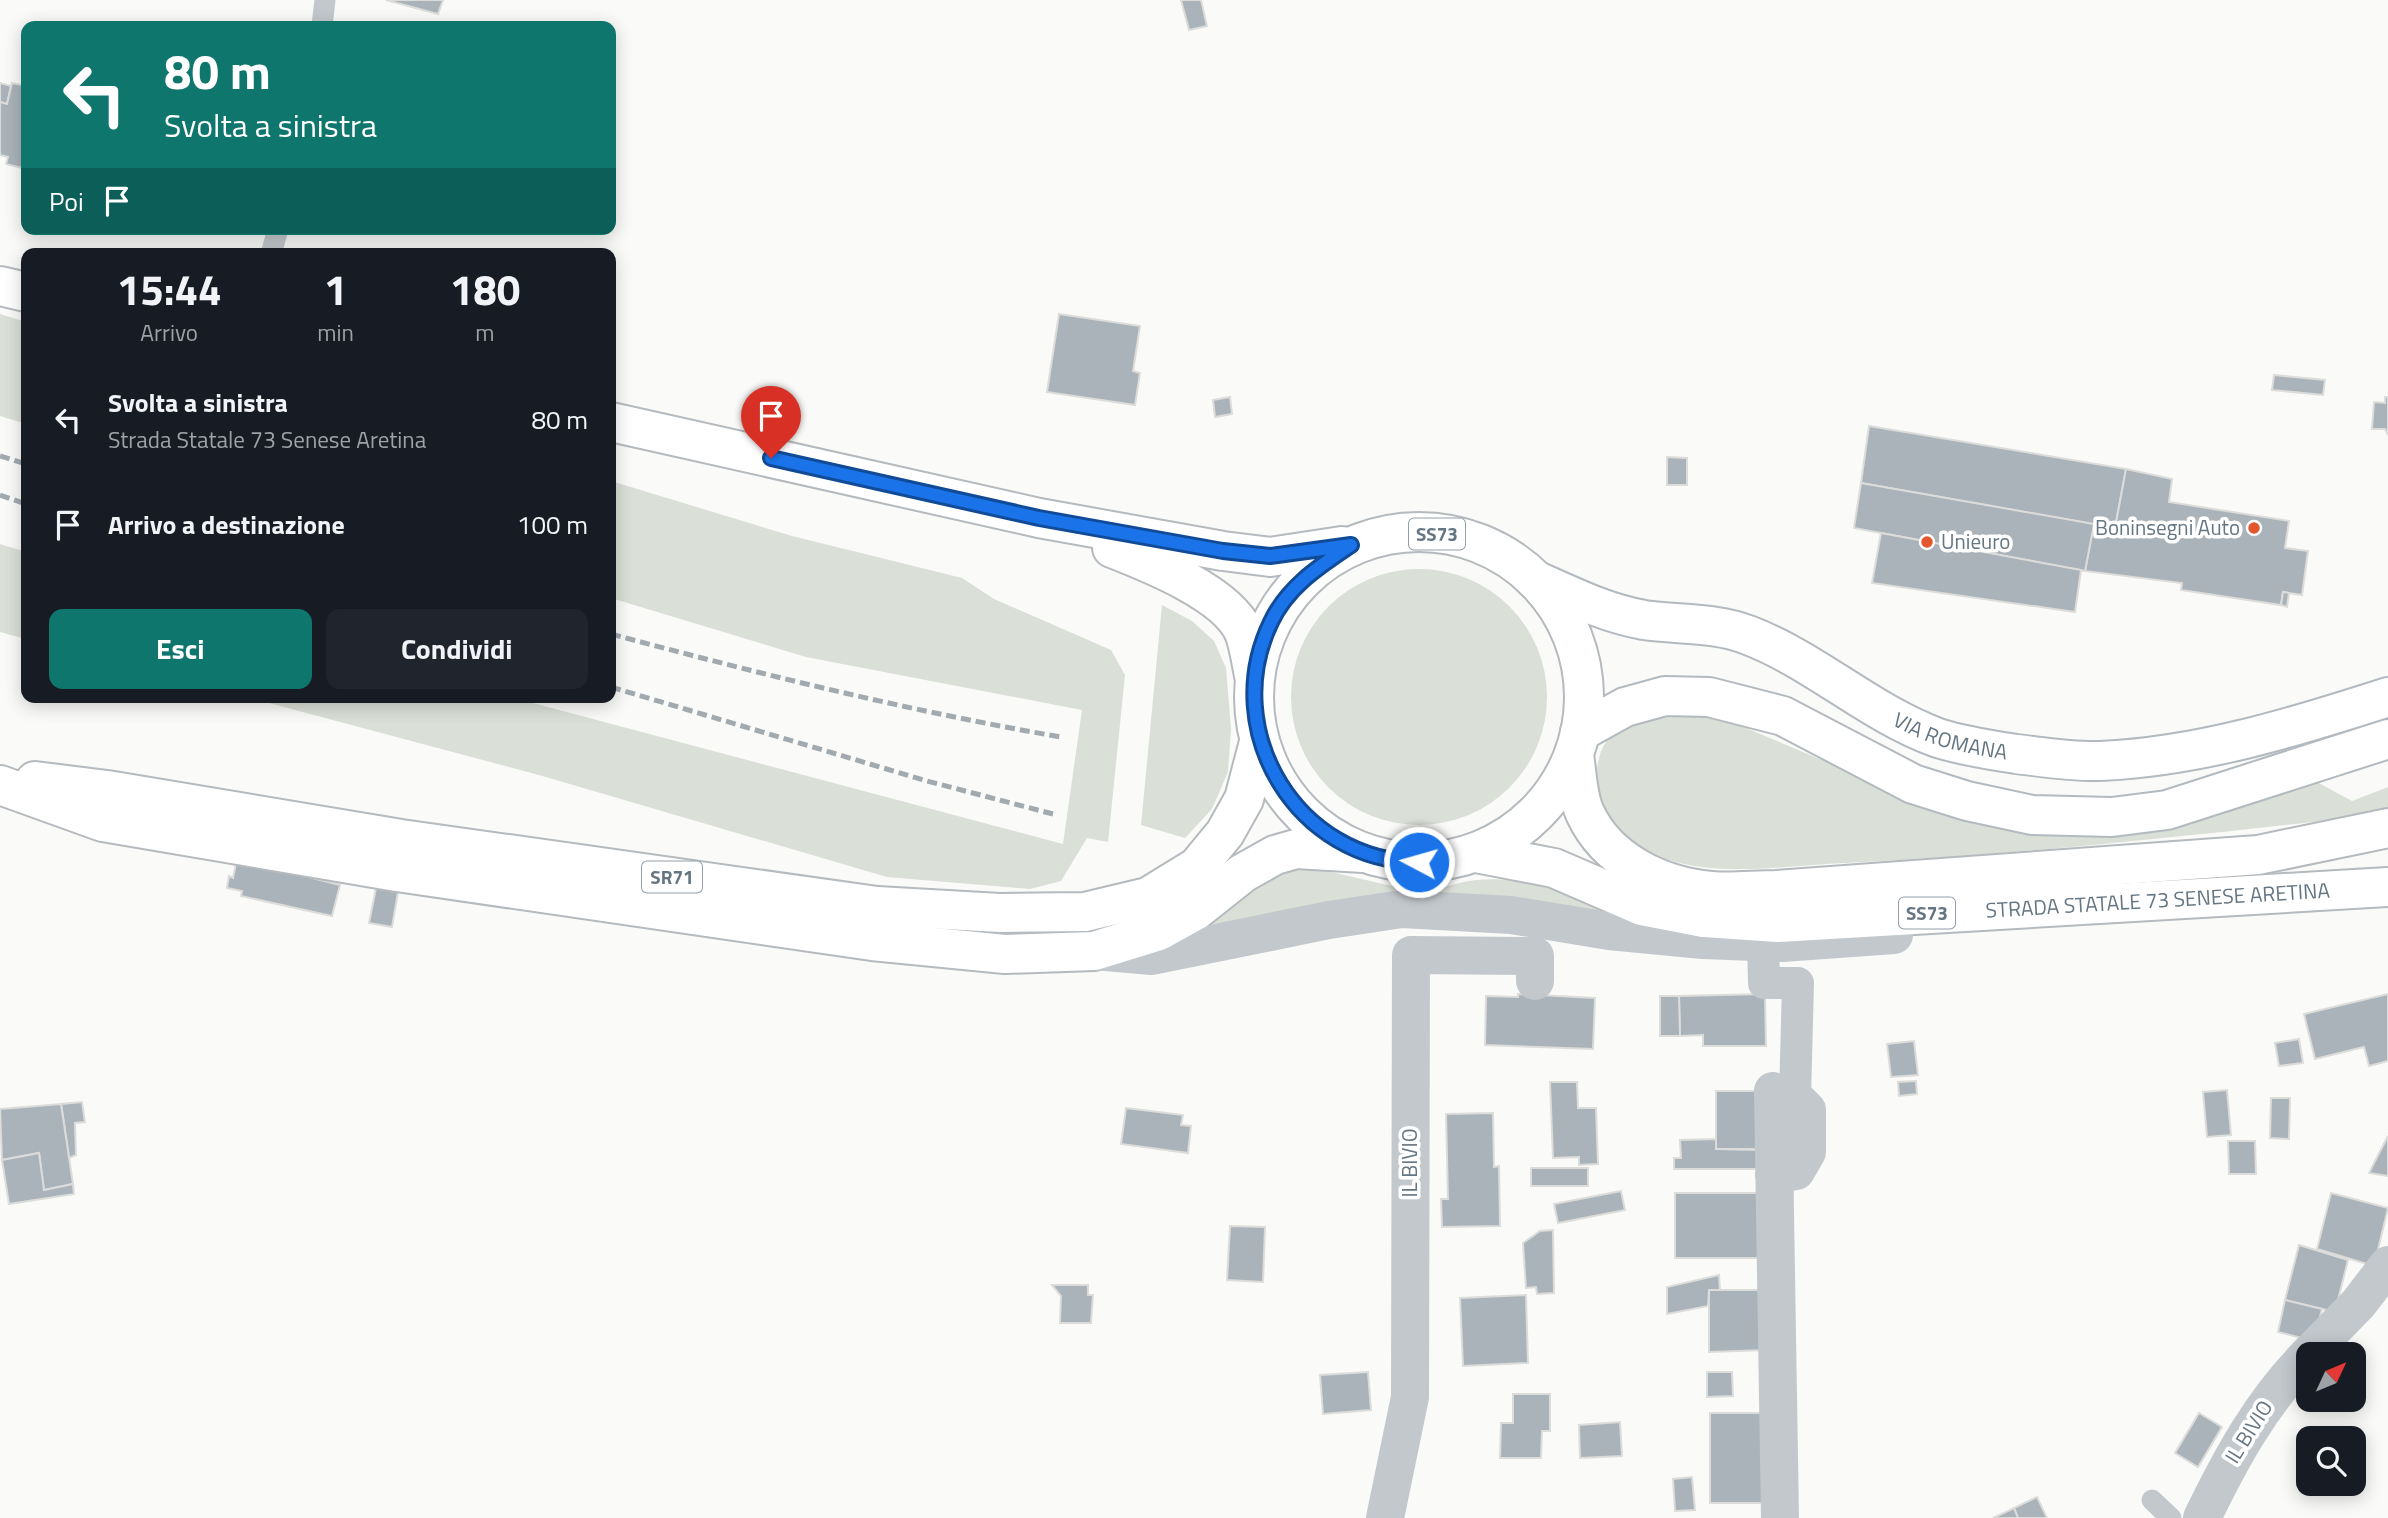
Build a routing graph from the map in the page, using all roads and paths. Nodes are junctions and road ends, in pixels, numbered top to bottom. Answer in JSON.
{"nodes":[{"id":1,"x":325,"y":0,"type":"edge"},
{"id":2,"x":323,"y":21,"type":"edge"},
{"id":3,"x":0,"y":286,"type":"edge"},
{"id":4,"x":21,"y":291,"type":"edge"},
{"id":5,"x":616,"y":423,"type":"edge"},
{"id":6,"x":1039,"y":518,"type":"junction"},
{"id":7,"x":1351,"y":545,"type":"junction"},
{"id":8,"x":1535,"y":580,"type":"junction"},
{"id":9,"x":1254,"y":675,"type":"junction"},
{"id":10,"x":2388,"y":697,"type":"edge"},
{"id":11,"x":2349,"y":710,"type":"junction"},
{"id":12,"x":2388,"y":739,"type":"edge"},
{"id":13,"x":1259,"y":741,"type":"junction"},
{"id":14,"x":1577,"y":743,"type":"junction"},
{"id":15,"x":2321,"y":761,"type":"junction"},
{"id":16,"x":0,"y":777,"type":"edge"},
{"id":17,"x":0,"y":785,"type":"edge"},
{"id":18,"x":2388,"y":828,"type":"edge"},
{"id":19,"x":1363,"y":853,"type":"junction"},
{"id":20,"x":1476,"y":853,"type":"junction"},
{"id":21,"x":2258,"y":855,"type":"junction"},
{"id":22,"x":2388,"y":855,"type":"edge"},
{"id":23,"x":2388,"y":887,"type":"edge"},
{"id":24,"x":2239,"y":895,"type":"junction"},
{"id":25,"x":1763,"y":942,"type":"junction"},
{"id":26,"x":1094,"y":951,"type":"junction"},
{"id":27,"x":1535,"y":981,"type":"dead end"},
{"id":28,"x":1795,"y":1098,"type":"joint"},
{"id":29,"x":2388,"y":1265,"type":"edge"},
{"id":30,"x":2321,"y":1342,"type":"edge"},
{"id":31,"x":2296,"y":1368,"type":"edge"},
{"id":32,"x":2152,"y":1500,"type":"dead end"},
{"id":33,"x":1385,"y":1518,"type":"edge"},
{"id":34,"x":1780,"y":1518,"type":"edge"},
{"id":35,"x":2171,"y":1518,"type":"edge"},
{"id":36,"x":2202,"y":1518,"type":"edge"}],
"edges":[{"from":1,"to":2,"type":"lane"},
{"from":3,"to":4,"type":"main road"},
{"from":5,"to":6,"type":"main road","name":"STRADA STATALE 73 SENESE ARETINA","number":"SS73"},
{"from":6,"to":7,"type":"main road","name":"STRADA STATALE 73 SENESE ARETINA","number":"SS73"},
{"from":6,"to":9,"type":"main road","name":"STRADA STATALE 73 SENESE ARETINA","number":"SS73"},
{"from":7,"to":8,"type":"main road","name":"STRADA STATALE 73 SENESE ARETINA","number":"SS73"},
{"from":7,"to":9,"type":"main road","name":"STRADA STATALE 73 SENESE ARETINA","number":"SS73"},
{"from":8,"to":11,"type":"main road","name":"VIA ROMANA"},
{"from":8,"to":14,"type":"main road","name":"STRADA STATALE 73 SENESE ARETINA","number":"SS73"},
{"from":9,"to":13,"type":"main road","name":"STRADA STATALE 73 SENESE ARETINA","number":"SS73"},
{"from":10,"to":11,"type":"main road","name":"VIA ROMANA"},
{"from":11,"to":15,"type":"street"},
{"from":12,"to":15,"type":"main road"},
{"from":13,"to":16,"type":"main road","number":"SR71"},
{"from":13,"to":19,"type":"main road","name":"STRADA STATALE 73 SENESE ARETINA","number":"SS73"},
{"from":14,"to":15,"type":"main road"},
{"from":14,"to":20,"type":"main road","name":"STRADA STATALE 73 SENESE ARETINA","number":"SS73"},
{"from":14,"to":21,"type":"main road","name":"STRADA STATALE 73 SENESE ARETINA","number":"SS73"},
{"from":17,"to":26,"type":"main road","number":"SR71"},
{"from":18,"to":21,"type":"main road","name":"STRADA STATALE 73 SENESE ARETINA","number":"SS73"},
{"from":19,"to":20,"type":"main road","name":"STRADA STATALE 73 SENESE ARETINA","number":"SS73"},
{"from":19,"to":26,"type":"main road","number":"SR71"},
{"from":20,"to":24,"type":"main road","name":"STRADA STATALE 73 SENESE ARETINA","number":"SS73"},
{"from":21,"to":22,"type":"main road"},
{"from":23,"to":24,"type":"main road","name":"STRADA STATALE 73 SENESE ARETINA","number":"SS73"},
{"from":24,"to":25,"type":"street"},
{"from":25,"to":26,"type":"street"},
{"from":25,"to":28,"type":"street"},
{"from":27,"to":33,"type":"street","name":"IL BIVIO"},
{"from":28,"to":34,"type":"street"},
{"from":29,"to":30,"type":"street","name":"IL BIVIO"},
{"from":31,"to":36,"type":"street","name":"IL BIVIO"},
{"from":32,"to":35,"type":"lane"}]}
